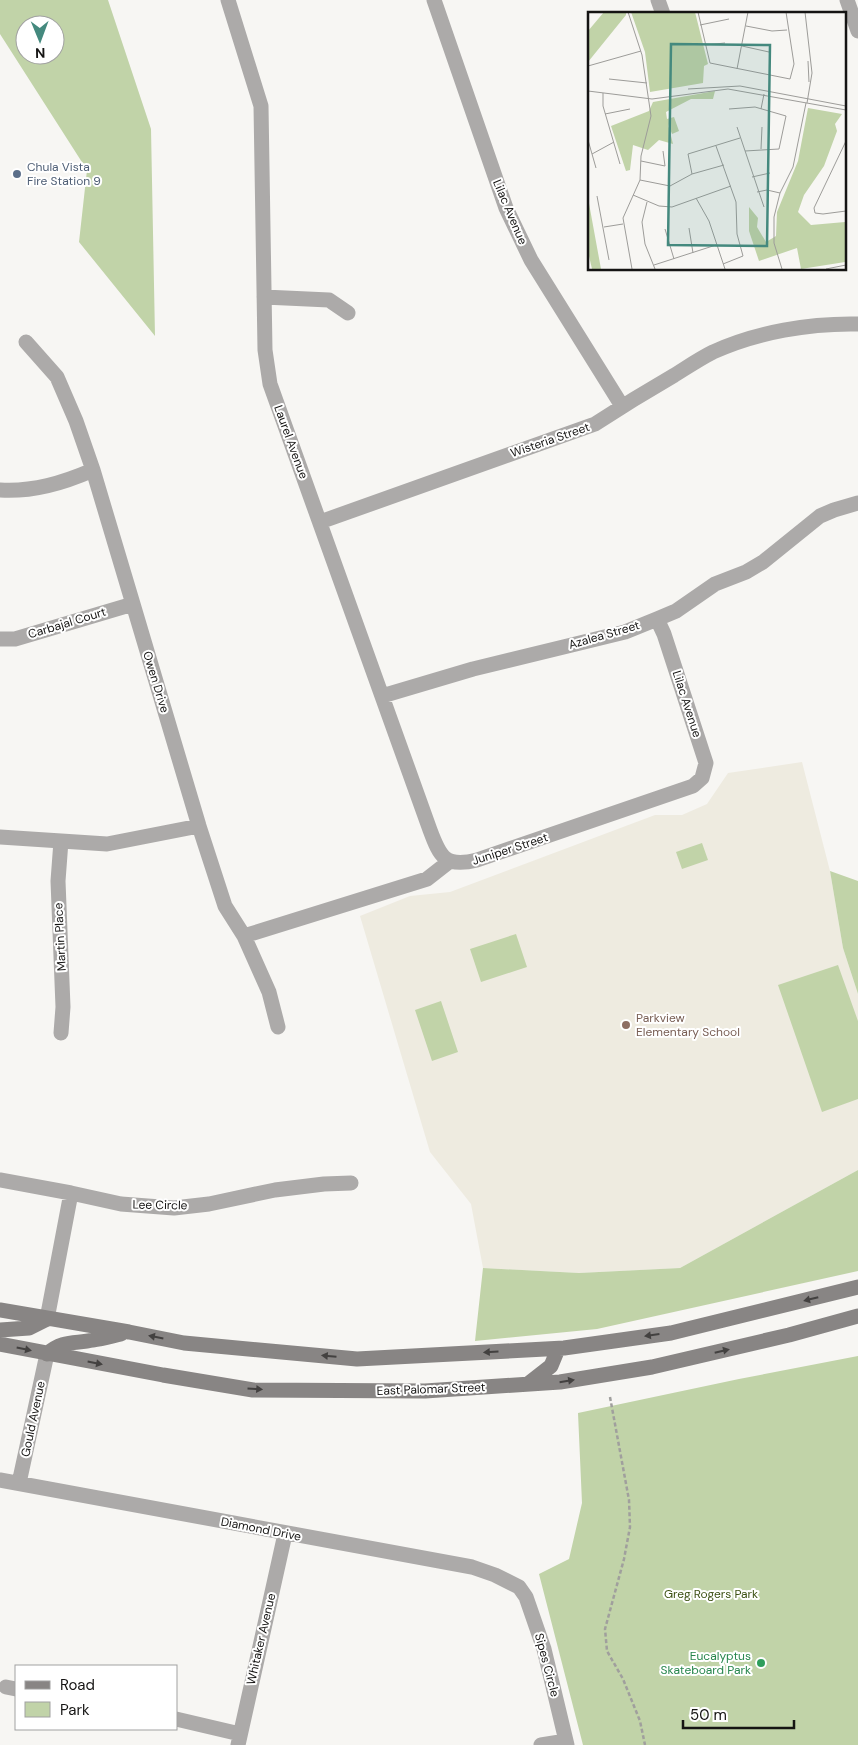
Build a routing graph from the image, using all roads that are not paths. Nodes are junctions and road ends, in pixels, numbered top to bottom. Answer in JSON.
{"nodes":[{"id":1,"x":228,"y":0,"type":"edge"},
{"id":2,"x":658,"y":0,"type":"edge"},
{"id":3,"x":847,"y":0,"type":"edge"},
{"id":4,"x":437,"y":1,"type":"edge"},
{"id":5,"x":662,"y":12,"type":"edge"},
{"id":6,"x":858,"y":31,"type":"edge"},
{"id":7,"x":264,"y":297,"type":"junction"},
{"id":8,"x":348,"y":313,"type":"dead end"},
{"id":9,"x":858,"y":324,"type":"edge"},
{"id":10,"x":26,"y":342,"type":"dead end"},
{"id":11,"x":622,"y":406,"type":"junction"},
{"id":12,"x":93,"y":470,"type":"junction"},
{"id":13,"x":0,"y":490,"type":"edge"},
{"id":14,"x":858,"y":503,"type":"edge"},
{"id":15,"x":320,"y":522,"type":"junction"},
{"id":16,"x":133,"y":604,"type":"junction"},
{"id":17,"x":657,"y":619,"type":"junction"},
{"id":18,"x":0,"y":639,"type":"edge"},
{"id":19,"x":382,"y":696,"type":"junction"},
{"id":20,"x":692,"y":786,"type":"joint"},
{"id":21,"x":199,"y":826,"type":"junction"},
{"id":22,"x":0,"y":837,"type":"edge"},
{"id":23,"x":61,"y":841,"type":"junction"},
{"id":24,"x":450,"y":861,"type":"junction"},
{"id":25,"x":244,"y":936,"type":"junction"},
{"id":26,"x":278,"y":1028,"type":"dead end"},
{"id":27,"x":60,"y":1032,"type":"dead end"},
{"id":28,"x":0,"y":1180,"type":"edge"},
{"id":29,"x":351,"y":1183,"type":"dead end"},
{"id":30,"x":71,"y":1193,"type":"junction"},
{"id":31,"x":858,"y":1287,"type":"edge"},
{"id":32,"x":0,"y":1310,"type":"edge"},
{"id":33,"x":858,"y":1316,"type":"edge"},
{"id":34,"x":47,"y":1319,"type":"junction"},
{"id":35,"x":0,"y":1330,"type":"edge"},
{"id":36,"x":128,"y":1332,"type":"junction"},
{"id":37,"x":0,"y":1344,"type":"edge"},
{"id":38,"x":558,"y":1349,"type":"junction"},
{"id":39,"x":47,"y":1354,"type":"junction"},
{"id":40,"x":528,"y":1384,"type":"junction"},
{"id":41,"x":0,"y":1480,"type":"edge"},
{"id":42,"x":19,"y":1483,"type":"junction"},
{"id":43,"x":284,"y":1534,"type":"junction"},
{"id":44,"x":519,"y":1587,"type":"joint"},
{"id":45,"x":178,"y":1720,"type":"edge"},
{"id":46,"x":239,"y":1739,"type":"edge"},
{"id":47,"x":567,"y":1743,"type":"edge"},
{"id":48,"x":541,"y":1745,"type":"edge"}],
"edges":[{"from":1,"to":7,"type":"street","name":"Laurel Avenue"},
{"from":2,"to":5,"type":"street"},
{"from":3,"to":6,"type":"street"},
{"from":4,"to":11,"type":"street","name":"Lilac Avenue"},
{"from":7,"to":8,"type":"street"},
{"from":7,"to":15,"type":"street","name":"Laurel Avenue"},
{"from":9,"to":11,"type":"street","name":"Wisteria Street"},
{"from":10,"to":12,"type":"street","name":"Owen Drive"},
{"from":11,"to":15,"type":"street","name":"Wisteria Street"},
{"from":12,"to":13,"type":"street"},
{"from":12,"to":16,"type":"street","name":"Owen Drive"},
{"from":14,"to":17,"type":"street","name":"Azalea Street"},
{"from":15,"to":19,"type":"street","name":"Laurel Avenue"},
{"from":16,"to":18,"type":"street","name":"Carbajal Court"},
{"from":16,"to":21,"type":"street","name":"Owen Drive"},
{"from":17,"to":19,"type":"street","name":"Azalea Street"},
{"from":17,"to":20,"type":"street","name":"Lilac Avenue"},
{"from":19,"to":24,"type":"street","name":"Laurel Avenue"},
{"from":20,"to":24,"type":"street","name":"Juniper Street"},
{"from":21,"to":23,"type":"street"},
{"from":21,"to":25,"type":"street","name":"Owen Drive"},
{"from":22,"to":23,"type":"street"},
{"from":23,"to":27,"type":"street","name":"Martin Place"},
{"from":24,"to":25,"type":"street"},
{"from":25,"to":26,"type":"street","name":"Owen Drive"},
{"from":28,"to":30,"type":"street","name":"Lee Circle"},
{"from":29,"to":30,"type":"street","name":"Lee Circle"},
{"from":30,"to":34,"type":"street"},
{"from":31,"to":38,"type":"main road","one_way":true},
{"from":32,"to":34,"type":"main road"},
{"from":40,"to":33,"type":"main road","name":"East Palomar Street","one_way":true},
{"from":34,"to":35,"type":"main road"},
{"from":34,"to":36,"type":"main road"},
{"from":38,"to":36,"type":"main road","one_way":true},
{"from":36,"to":39,"type":"main road"},
{"from":37,"to":39,"type":"main road","name":"East Palomar Street","one_way":true},
{"from":38,"to":40,"type":"main road"},
{"from":39,"to":40,"type":"main road","name":"East Palomar Street","one_way":true},
{"from":39,"to":42,"type":"street","name":"Gould Avenue"},
{"from":41,"to":42,"type":"street","name":"Diamond Drive"},
{"from":42,"to":43,"type":"street","name":"Diamond Drive"},
{"from":43,"to":44,"type":"street","name":"Diamond Drive"},
{"from":43,"to":46,"type":"street","name":"Whitaker Avenue"},
{"from":44,"to":47,"type":"street","name":"Sipes Circle"},
{"from":45,"to":46,"type":"street"},
{"from":47,"to":48,"type":"street"}]}
